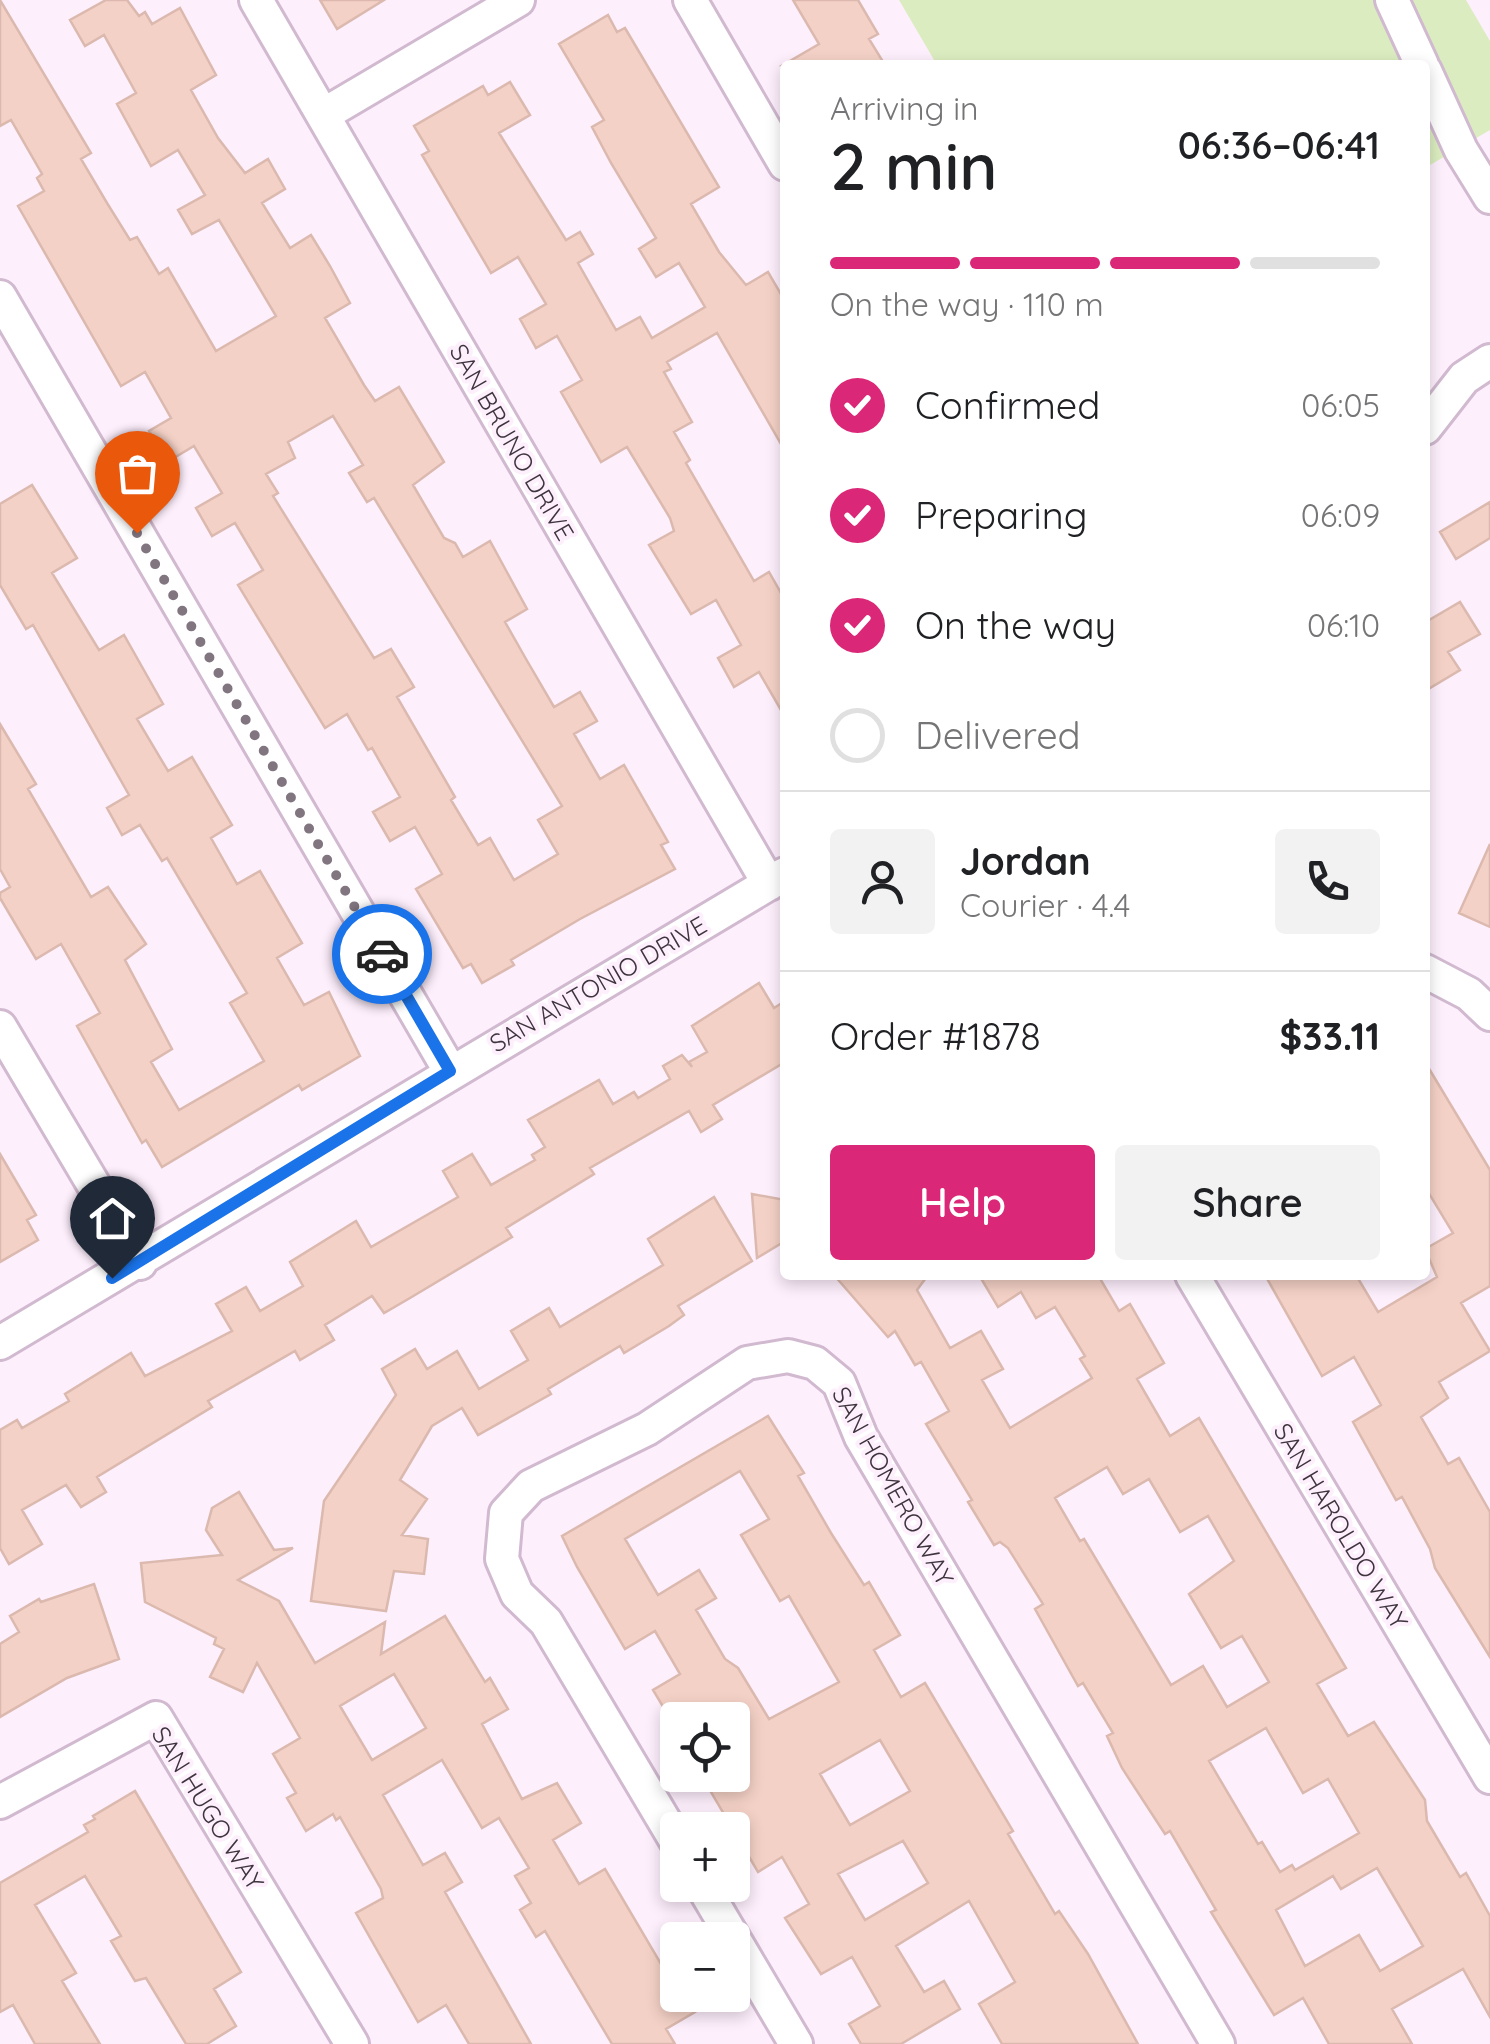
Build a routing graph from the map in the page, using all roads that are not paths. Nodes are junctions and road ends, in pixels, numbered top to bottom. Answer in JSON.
{"nodes":[{"id":1,"x":256,"y":0,"type":"edge"},
{"id":2,"x":518,"y":0,"type":"edge"},
{"id":3,"x":690,"y":0,"type":"edge"},
{"id":4,"x":1392,"y":0,"type":"edge"},
{"id":5,"x":1420,"y":60,"type":"edge"},
{"id":6,"x":1430,"y":81,"type":"edge"},
{"id":7,"x":323,"y":115,"type":"junction"},
{"id":8,"x":780,"y":155,"type":"edge"},
{"id":9,"x":1490,"y":197,"type":"edge"},
{"id":10,"x":0,"y":297,"type":"edge"},
{"id":11,"x":1490,"y":362,"type":"edge"},
{"id":12,"x":1430,"y":422,"type":"edge"},
{"id":13,"x":777,"y":878,"type":"edge"},
{"id":14,"x":1430,"y":974,"type":"edge"},
{"id":15,"x":1490,"y":1014,"type":"edge"},
{"id":16,"x":0,"y":1027,"type":"edge"},
{"id":17,"x":450,"y":1071,"type":"junction"},
{"id":18,"x":140,"y":1262,"type":"junction"},
{"id":19,"x":1195,"y":1280,"type":"edge"},
{"id":20,"x":0,"y":1343,"type":"edge"},
{"id":21,"x":1490,"y":1777,"type":"edge"},
{"id":22,"x":0,"y":1802,"type":"edge"},
{"id":23,"x":660,"y":1814,"type":"edge"},
{"id":24,"x":712,"y":1902,"type":"edge"},
{"id":25,"x":352,"y":2044,"type":"edge"},
{"id":26,"x":796,"y":2044,"type":"edge"},
{"id":27,"x":1218,"y":2044,"type":"edge"}],
"edges":[{"from":1,"to":7,"type":"street","name":"SAN BRUNO DRIVE"},
{"from":2,"to":7,"type":"street"},
{"from":3,"to":8,"type":"street"},
{"from":4,"to":5,"type":"street"},
{"from":6,"to":9,"type":"street"},
{"from":7,"to":13,"type":"street","name":"SAN BRUNO DRIVE"},
{"from":10,"to":17,"type":"street"},
{"from":11,"to":12,"type":"street"},
{"from":13,"to":17,"type":"street","name":"SAN ANTONIO DRIVE"},
{"from":14,"to":15,"type":"street"},
{"from":16,"to":18,"type":"street"},
{"from":17,"to":18,"type":"street","name":"SAN ANTONIO DRIVE"},
{"from":18,"to":20,"type":"street","name":"SAN ANTONIO DRIVE"},
{"from":19,"to":21,"type":"street","name":"SAN HAROLDO WAY"},
{"from":22,"to":25,"type":"street","name":"SAN HUGO WAY"},
{"from":23,"to":27,"type":"street","name":"SAN HOMERO WAY"},
{"from":24,"to":26,"type":"street"}]}
